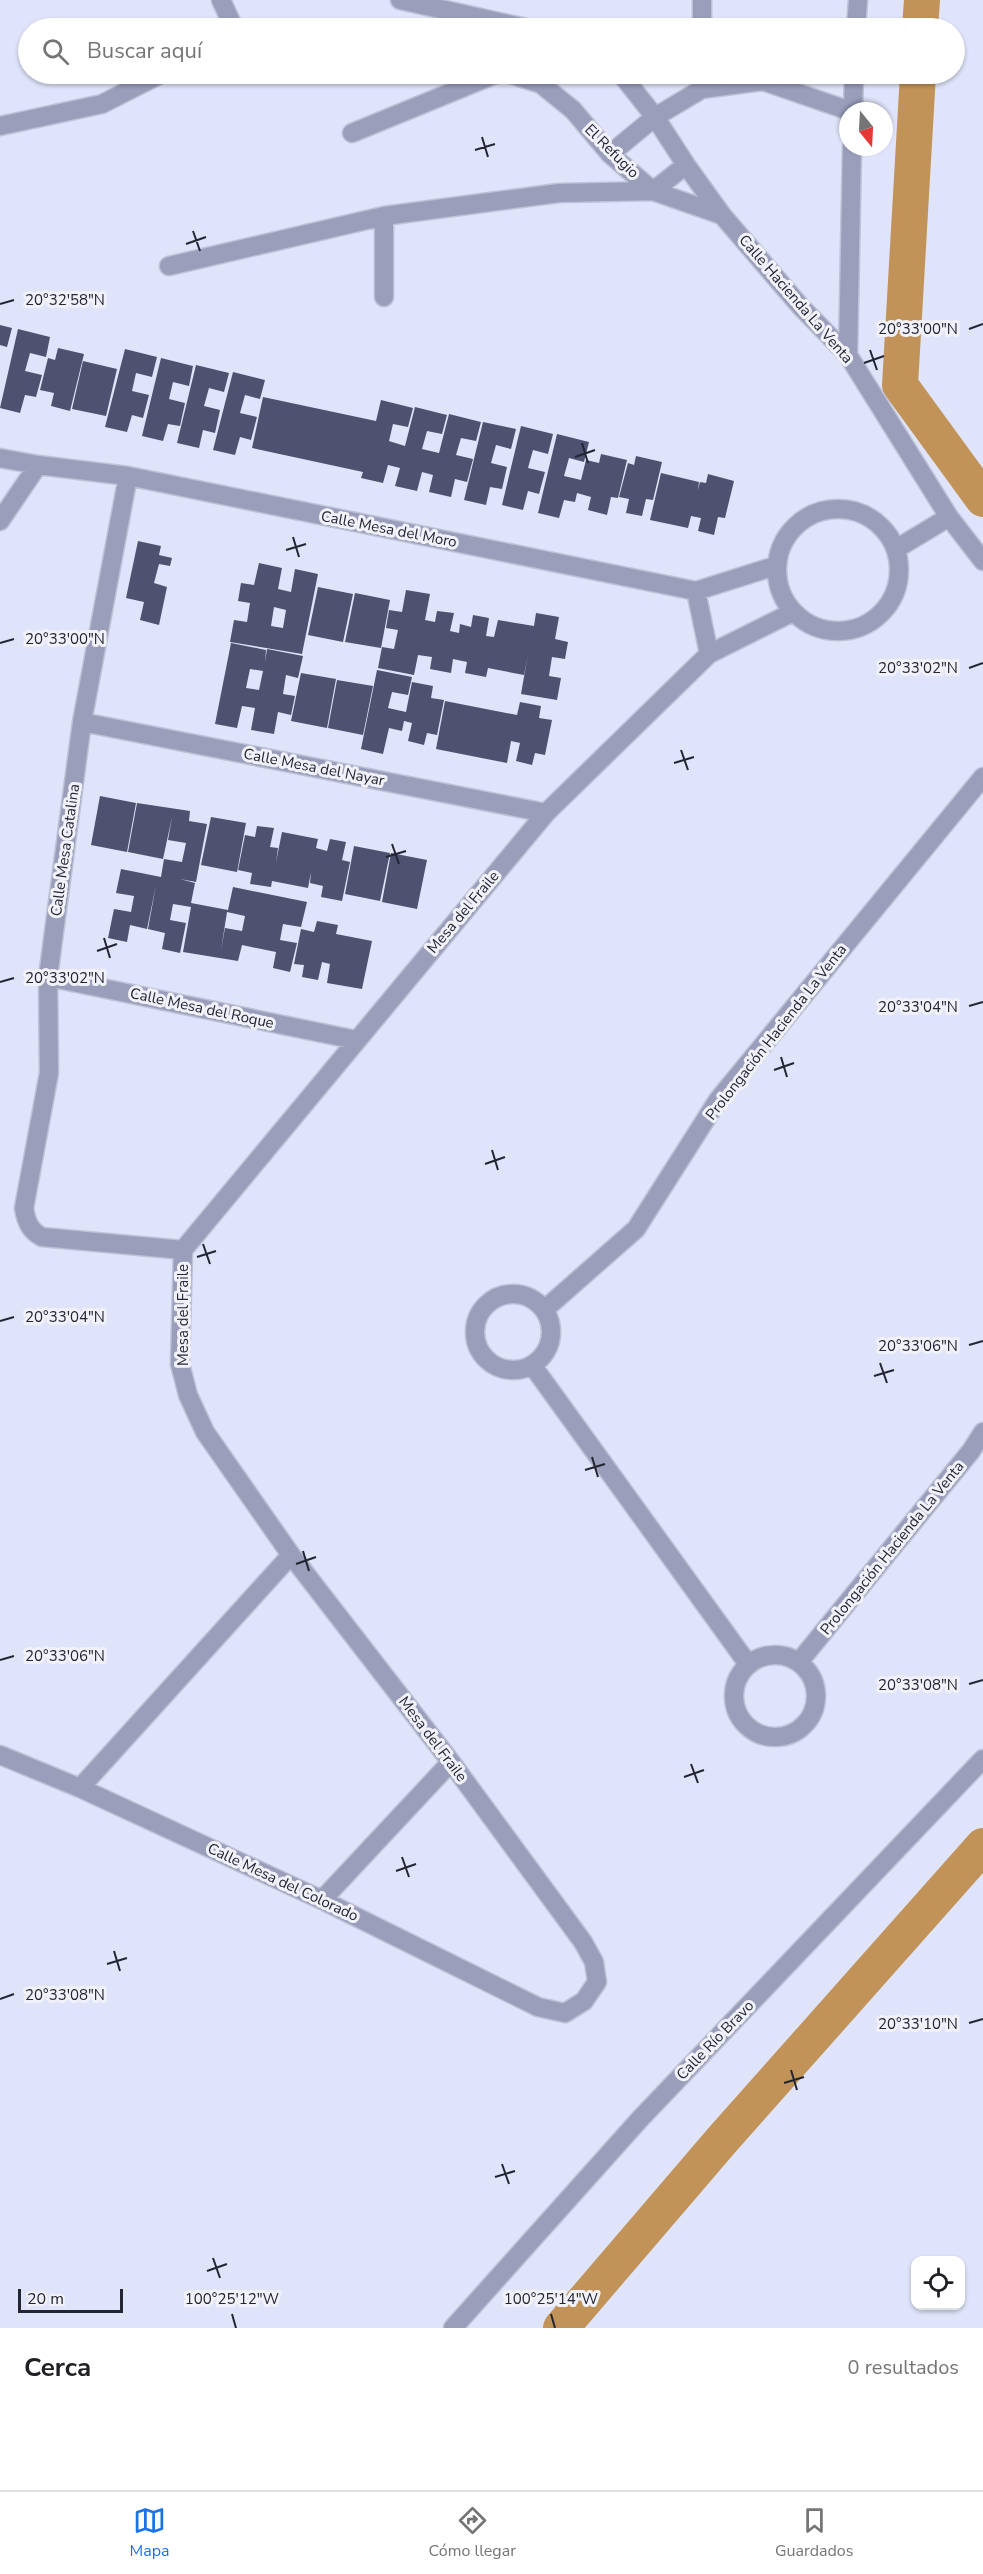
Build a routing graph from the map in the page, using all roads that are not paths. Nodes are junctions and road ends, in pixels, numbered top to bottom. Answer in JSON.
{"nodes":[{"id":1,"x":221,"y":0,"type":"edge"},
{"id":2,"x":400,"y":0,"type":"edge"},
{"id":3,"x":858,"y":0,"type":"edge"},
{"id":4,"x":229,"y":18,"type":"edge"},
{"id":5,"x":479,"y":18,"type":"edge"},
{"id":6,"x":857,"y":18,"type":"edge"},
{"id":7,"x":141,"y":84,"type":"edge"},
{"id":8,"x":472,"y":84,"type":"edge"},
{"id":9,"x":542,"y":84,"type":"edge"},
{"id":10,"x":629,"y":84,"type":"edge"},
{"id":11,"x":740,"y":84,"type":"edge"},
{"id":12,"x":772,"y":84,"type":"edge"},
{"id":13,"x":853,"y":84,"type":"edge"},
{"id":14,"x":852,"y":102,"type":"edge"},
{"id":15,"x":839,"y":107,"type":"edge"},
{"id":16,"x":656,"y":117,"type":"junction"},
{"id":17,"x":0,"y":126,"type":"edge"},
{"id":18,"x":352,"y":133,"type":"dead end"},
{"id":19,"x":610,"y":154,"type":"junction"},
{"id":20,"x":852,"y":156,"type":"edge"},
{"id":21,"x":686,"y":165,"type":"junction"},
{"id":22,"x":653,"y":191,"type":"junction"},
{"id":23,"x":722,"y":215,"type":"junction"},
{"id":24,"x":384,"y":216,"type":"junction"},
{"id":25,"x":169,"y":266,"type":"dead end"},
{"id":26,"x":384,"y":297,"type":"dead end"},
{"id":27,"x":848,"y":355,"type":"junction"},
{"id":28,"x":0,"y":458,"type":"edge"},
{"id":29,"x":38,"y":465,"type":"junction"},
{"id":30,"x":128,"y":476,"type":"junction"},
{"id":31,"x":949,"y":517,"type":"junction"},
{"id":32,"x":0,"y":521,"type":"edge"},
{"id":33,"x":896,"y":549,"type":"junction"},
{"id":34,"x":983,"y":561,"type":"edge"},
{"id":35,"x":775,"y":566,"type":"junction"},
{"id":36,"x":696,"y":591,"type":"junction"},
{"id":37,"x":791,"y":613,"type":"junction"},
{"id":38,"x":709,"y":654,"type":"junction"},
{"id":39,"x":82,"y":722,"type":"junction"},
{"id":40,"x":983,"y":777,"type":"edge"},
{"id":41,"x":546,"y":813,"type":"junction"},
{"id":42,"x":48,"y":977,"type":"junction"},
{"id":43,"x":356,"y":1040,"type":"junction"},
{"id":44,"x":183,"y":1250,"type":"junction"},
{"id":45,"x":544,"y":1310,"type":"junction"},
{"id":46,"x":532,"y":1365,"type":"junction"},
{"id":47,"x":983,"y":1432,"type":"edge"},
{"id":48,"x":291,"y":1555,"type":"junction"},
{"id":49,"x":799,"y":1662,"type":"junction"},
{"id":50,"x":748,"y":1664,"type":"junction"},
{"id":51,"x":0,"y":1755,"type":"edge"},
{"id":52,"x":983,"y":1759,"type":"edge"},
{"id":53,"x":451,"y":1762,"type":"junction"},
{"id":54,"x":80,"y":1788,"type":"junction"},
{"id":55,"x":322,"y":1900,"type":"junction"},
{"id":56,"x":565,"y":2013,"type":"joint"},
{"id":57,"x":453,"y":2328,"type":"edge"}],
"edges":[{"from":1,"to":4,"type":"street"},
{"from":2,"to":5,"type":"street"},
{"from":3,"to":6,"type":"street"},
{"from":7,"to":17,"type":"street"},
{"from":8,"to":18,"type":"street"},
{"from":9,"to":19,"type":"street","name":"El Refugio"},
{"from":10,"to":16,"type":"street","name":"Calle Hacienda La Venta"},
{"from":11,"to":16,"type":"street"},
{"from":12,"to":15,"type":"street"},
{"from":13,"to":14,"type":"street"},
{"from":16,"to":19,"type":"street"},
{"from":16,"to":21,"type":"street","name":"Calle Hacienda La Venta"},
{"from":19,"to":22,"type":"street","name":"El Refugio"},
{"from":20,"to":27,"type":"street"},
{"from":21,"to":22,"type":"street"},
{"from":21,"to":23,"type":"street","name":"Calle Hacienda La Venta"},
{"from":22,"to":23,"type":"street","name":"El Refugio"},
{"from":22,"to":24,"type":"street"},
{"from":23,"to":27,"type":"street","name":"Calle Hacienda La Venta"},
{"from":24,"to":25,"type":"street"},
{"from":24,"to":26,"type":"street"},
{"from":27,"to":31,"type":"street","name":"Calle Hacienda La Venta"},
{"from":28,"to":29,"type":"street","name":"Calle Mesa del Moro"},
{"from":29,"to":30,"type":"street","name":"Calle Mesa del Moro"},
{"from":29,"to":32,"type":"street"},
{"from":30,"to":36,"type":"street","name":"Calle Mesa del Moro"},
{"from":30,"to":39,"type":"street","name":"Calle Mesa Catalina"},
{"from":31,"to":33,"type":"street"},
{"from":31,"to":34,"type":"street","name":"Calle Hacienda La Venta"},
{"from":33,"to":35,"type":"street"},
{"from":33,"to":37,"type":"street"},
{"from":35,"to":36,"type":"street","name":"Calle Mesa del Moro"},
{"from":35,"to":37,"type":"street"},
{"from":36,"to":38,"type":"street"},
{"from":37,"to":38,"type":"street","name":"Mesa del Fraile"},
{"from":38,"to":41,"type":"street","name":"Mesa del Fraile"},
{"from":39,"to":41,"type":"street","name":"Calle Mesa del Nayar"},
{"from":39,"to":42,"type":"street","name":"Calle Mesa Catalina"},
{"from":40,"to":45,"type":"street","name":"Prolongación Hacienda La Venta"},
{"from":41,"to":43,"type":"street","name":"Mesa del Fraile"},
{"from":42,"to":43,"type":"street","name":"Calle Mesa del Roque"},
{"from":42,"to":44,"type":"street","name":"Calle Mesa Catalina"},
{"from":43,"to":44,"type":"street","name":"Mesa del Fraile"},
{"from":44,"to":48,"type":"street","name":"Mesa del Fraile"},
{"from":45,"to":46,"type":"street"},
{"from":45,"to":46,"type":"street"},
{"from":46,"to":50,"type":"street"},
{"from":47,"to":49,"type":"street","name":"Prolongación Hacienda La Venta"},
{"from":48,"to":53,"type":"street","name":"Mesa del Fraile"},
{"from":48,"to":54,"type":"street"},
{"from":49,"to":50,"type":"street"},
{"from":49,"to":50,"type":"street"},
{"from":51,"to":54,"type":"street","name":"Calle Mesa del Colorado"},
{"from":52,"to":57,"type":"street","name":"Calle Río Bravo"},
{"from":53,"to":55,"type":"street"},
{"from":53,"to":56,"type":"street","name":"Mesa del Fraile"},
{"from":54,"to":55,"type":"street","name":"Calle Mesa del Colorado"},
{"from":55,"to":56,"type":"street","name":"Calle Mesa del Colorado"}]}
